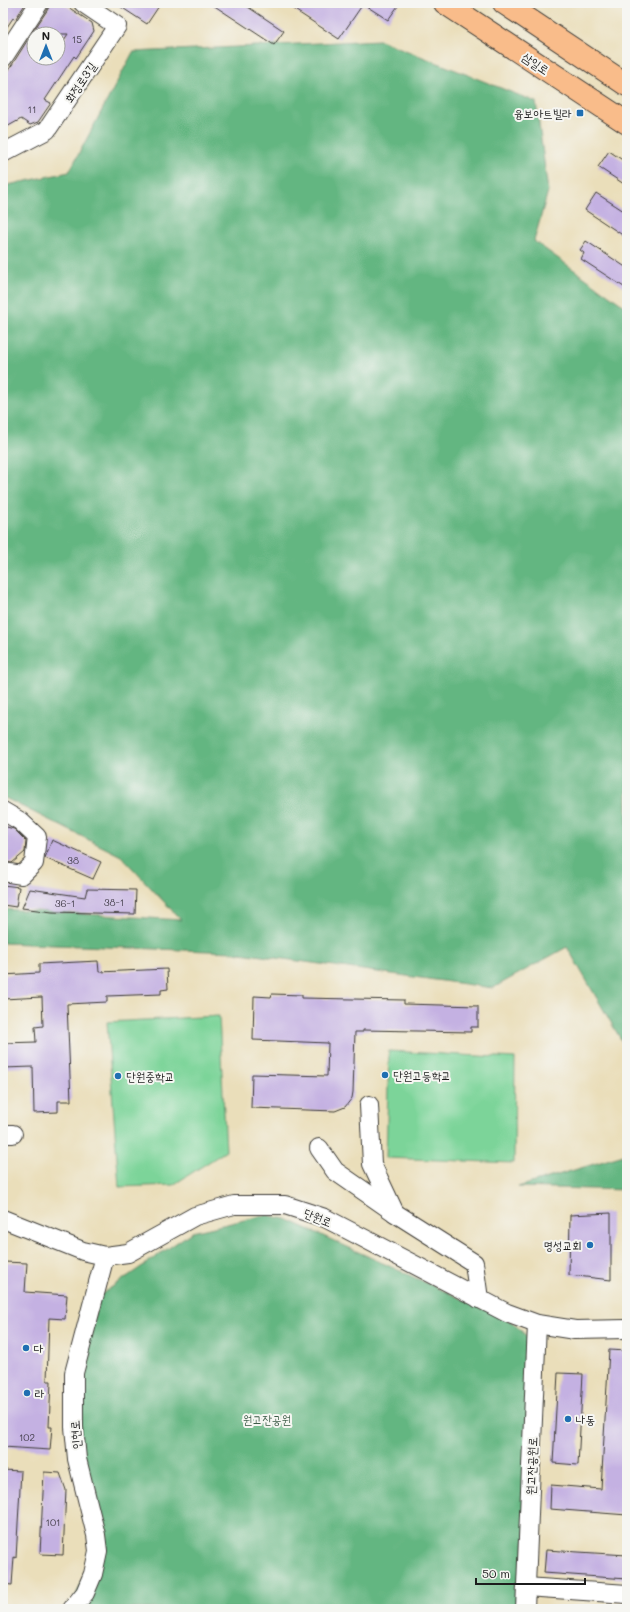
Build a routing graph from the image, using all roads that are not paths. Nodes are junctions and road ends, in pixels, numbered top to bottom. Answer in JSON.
{"nodes":[{"id":1,"x":38,"y":3,"type":"edge"},
{"id":2,"x":83,"y":3,"type":"edge"},
{"id":3,"x":446,"y":3,"type":"edge"},
{"id":4,"x":504,"y":3,"type":"edge"},
{"id":5,"x":3,"y":58,"type":"edge"},
{"id":6,"x":627,"y":85,"type":"edge"},
{"id":7,"x":627,"y":124,"type":"edge"},
{"id":8,"x":3,"y":153,"type":"edge"},
{"id":9,"x":3,"y":810,"type":"edge"},
{"id":10,"x":3,"y":872,"type":"edge"},
{"id":11,"x":369,"y":1105,"type":"dead end"},
{"id":12,"x":319,"y":1148,"type":"dead end"},
{"id":13,"x":395,"y":1213,"type":"junction"},
{"id":14,"x":3,"y":1219,"type":"edge"},
{"id":15,"x":105,"y":1256,"type":"junction"},
{"id":16,"x":479,"y":1299,"type":"junction"},
{"id":17,"x":537,"y":1324,"type":"junction"},
{"id":18,"x":627,"y":1329,"type":"edge"},
{"id":19,"x":526,"y":1587,"type":"junction"},
{"id":20,"x":627,"y":1594,"type":"edge"},
{"id":21,"x":72,"y":1609,"type":"edge"},
{"id":22,"x":524,"y":1609,"type":"edge"}],
"edges":[{"from":1,"to":5,"type":"street"},
{"from":2,"to":8,"type":"street","name":"화정로3길"},
{"from":3,"to":7,"type":"main road","name":"삼일로"},
{"from":4,"to":6,"type":"main road"},
{"from":9,"to":10,"type":"street"},
{"from":11,"to":13,"type":"street"},
{"from":12,"to":13,"type":"street"},
{"from":13,"to":16,"type":"street"},
{"from":14,"to":15,"type":"street","name":"단원로"},
{"from":15,"to":16,"type":"street","name":"단원로"},
{"from":15,"to":21,"type":"street","name":"인현로"},
{"from":16,"to":17,"type":"street","name":"단원로"},
{"from":17,"to":18,"type":"street","name":"단원로"},
{"from":17,"to":19,"type":"street","name":"원고잔공원로"},
{"from":19,"to":20,"type":"street"},
{"from":19,"to":22,"type":"street","name":"원고잔공원로"}]}
